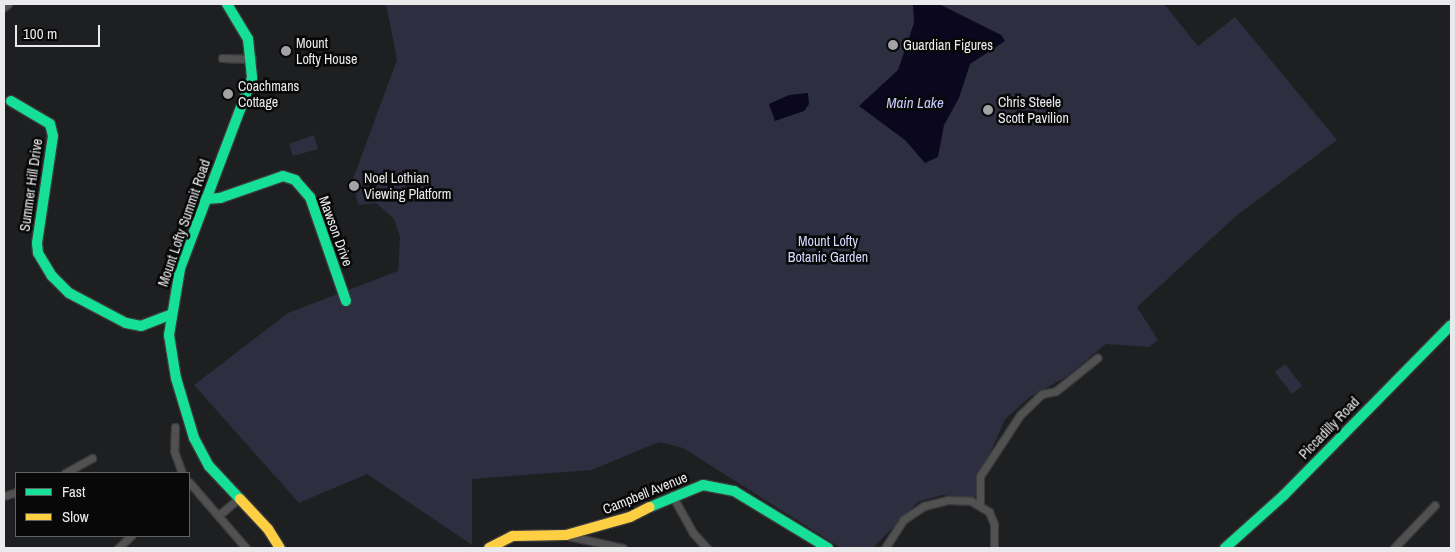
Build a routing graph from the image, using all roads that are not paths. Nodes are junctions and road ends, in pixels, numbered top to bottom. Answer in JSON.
{"nodes":[{"id":1,"x":8,"y":4,"type":"edge"},
{"id":2,"x":227,"y":4,"type":"edge"},
{"id":3,"x":4,"y":8,"type":"edge"},
{"id":4,"x":222,"y":58,"type":"dead end"},
{"id":5,"x":252,"y":59,"type":"junction"},
{"id":6,"x":11,"y":101,"type":"dead end"},
{"id":7,"x":205,"y":199,"type":"junction"},
{"id":8,"x":346,"y":301,"type":"dead end"},
{"id":9,"x":170,"y":315,"type":"junction"},
{"id":10,"x":1451,"y":325,"type":"edge"},
{"id":11,"x":1097,"y":358,"type":"dead end"},
{"id":12,"x":176,"y":427,"type":"dead end"},
{"id":13,"x":92,"y":458,"type":"dead end"},
{"id":14,"x":67,"y":472,"type":"edge"},
{"id":15,"x":182,"y":472,"type":"edge"},
{"id":16,"x":190,"y":483,"type":"edge"},
{"id":17,"x":672,"y":495,"type":"junction"},
{"id":18,"x":238,"y":499,"type":"junction"},
{"id":19,"x":980,"y":504,"type":"junction"},
{"id":20,"x":1435,"y":505,"type":"dead end"},
{"id":21,"x":219,"y":515,"type":"junction"},
{"id":22,"x":566,"y":535,"type":"junction"},
{"id":23,"x":131,"y":537,"type":"edge"},
{"id":24,"x":118,"y":548,"type":"edge"},
{"id":25,"x":246,"y":548,"type":"edge"},
{"id":26,"x":280,"y":548,"type":"edge"},
{"id":27,"x":489,"y":548,"type":"edge"},
{"id":28,"x":623,"y":548,"type":"edge"},
{"id":29,"x":707,"y":548,"type":"edge"},
{"id":30,"x":828,"y":548,"type":"edge"},
{"id":31,"x":885,"y":548,"type":"edge"},
{"id":32,"x":994,"y":548,"type":"edge"},
{"id":33,"x":1225,"y":548,"type":"edge"},
{"id":34,"x":1394,"y":548,"type":"edge"}],
"edges":[{"from":1,"to":3,"type":"street"},
{"from":2,"to":5,"type":"street","name":"Mount Lofty Summit Road"},
{"from":4,"to":5,"type":"street"},
{"from":5,"to":7,"type":"street","name":"Mount Lofty Summit Road"},
{"from":6,"to":9,"type":"street","name":"Summer Hill Drive"},
{"from":7,"to":8,"type":"street","name":"Mawson Drive"},
{"from":7,"to":9,"type":"street","name":"Mount Lofty Summit Road"},
{"from":9,"to":18,"type":"street","name":"Mount Lofty Summit Road"},
{"from":10,"to":33,"type":"street","name":"Piccadilly Road"},
{"from":11,"to":19,"type":"street"},
{"from":12,"to":15,"type":"street"},
{"from":13,"to":14,"type":"street"},
{"from":16,"to":21,"type":"street"},
{"from":17,"to":22,"type":"street","name":"Campbell Avenue"},
{"from":17,"to":29,"type":"street"},
{"from":17,"to":30,"type":"street","name":"Campbell Avenue"},
{"from":18,"to":21,"type":"street"},
{"from":18,"to":26,"type":"street","name":"Mount Lofty Summit Road"},
{"from":19,"to":31,"type":"street"},
{"from":19,"to":32,"type":"street"},
{"from":20,"to":34,"type":"street"},
{"from":21,"to":25,"type":"street"},
{"from":22,"to":27,"type":"street","name":"Campbell Avenue"},
{"from":22,"to":28,"type":"street"},
{"from":23,"to":24,"type":"street"}]}
